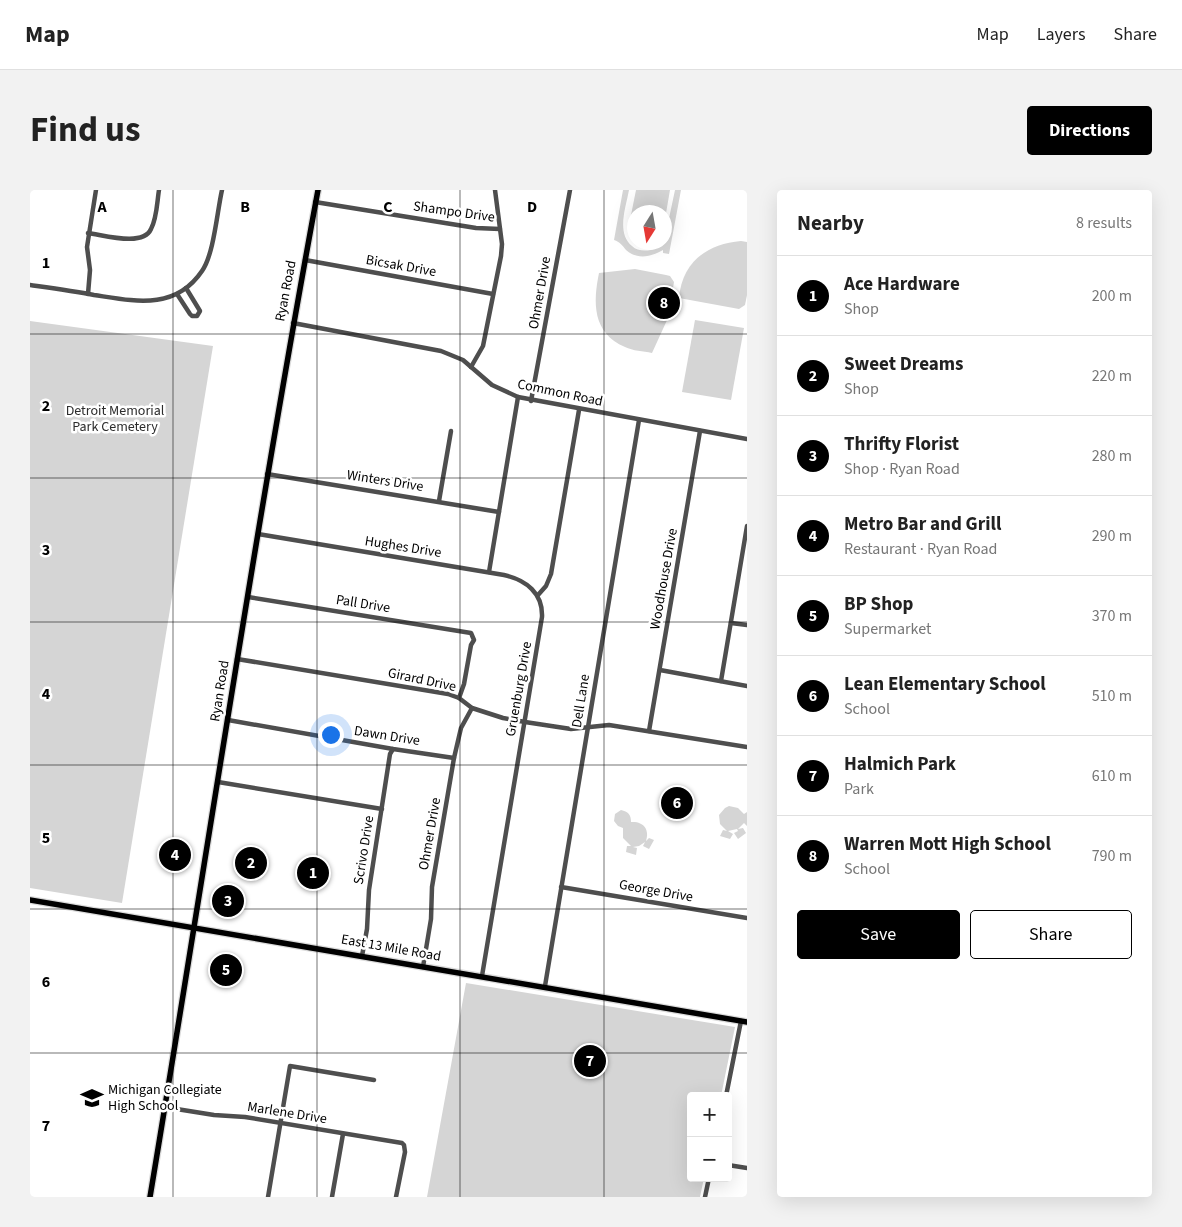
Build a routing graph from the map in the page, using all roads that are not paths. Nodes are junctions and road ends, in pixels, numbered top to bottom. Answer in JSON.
{"nodes":[{"id":1,"x":96,"y":190,"type":"edge"},
{"id":2,"x":159,"y":190,"type":"edge"},
{"id":3,"x":222,"y":190,"type":"edge"},
{"id":4,"x":318,"y":190,"type":"edge"},
{"id":5,"x":496,"y":190,"type":"edge"},
{"id":6,"x":570,"y":190,"type":"edge"},
{"id":7,"x":315,"y":202,"type":"junction"},
{"id":8,"x":500,"y":229,"type":"junction"},
{"id":9,"x":88,"y":233,"type":"junction"},
{"id":10,"x":305,"y":260,"type":"junction"},
{"id":11,"x":30,"y":285,"type":"edge"},
{"id":12,"x":186,"y":288,"type":"junction"},
{"id":13,"x":88,"y":294,"type":"junction"},
{"id":14,"x":177,"y":294,"type":"junction"},
{"id":15,"x":493,"y":294,"type":"junction"},
{"id":16,"x":293,"y":323,"type":"junction"},
{"id":17,"x":471,"y":367,"type":"junction"},
{"id":18,"x":518,"y":397,"type":"junction"},
{"id":19,"x":531,"y":401,"type":"junction"},
{"id":20,"x":579,"y":410,"type":"junction"},
{"id":21,"x":639,"y":420,"type":"junction"},
{"id":22,"x":451,"y":431,"type":"dead end"},
{"id":23,"x":700,"y":431,"type":"junction"},
{"id":24,"x":747,"y":439,"type":"edge"},
{"id":25,"x":268,"y":474,"type":"junction"},
{"id":26,"x":439,"y":501,"type":"junction"},
{"id":27,"x":499,"y":512,"type":"junction"},
{"id":28,"x":747,"y":526,"type":"edge"},
{"id":29,"x":258,"y":534,"type":"junction"},
{"id":30,"x":741,"y":561,"type":"junction"},
{"id":31,"x":747,"y":562,"type":"edge"},
{"id":32,"x":489,"y":572,"type":"junction"},
{"id":33,"x":538,"y":595,"type":"junction"},
{"id":34,"x":248,"y":597,"type":"junction"},
{"id":35,"x":731,"y":623,"type":"junction"},
{"id":36,"x":747,"y":625,"type":"edge"},
{"id":37,"x":237,"y":659,"type":"junction"},
{"id":38,"x":660,"y":670,"type":"junction"},
{"id":39,"x":721,"y":681,"type":"junction"},
{"id":40,"x":747,"y":686,"type":"edge"},
{"id":41,"x":460,"y":698,"type":"junction"},
{"id":42,"x":472,"y":708,"type":"junction"},
{"id":43,"x":228,"y":720,"type":"junction"},
{"id":44,"x":525,"y":722,"type":"junction"},
{"id":45,"x":588,"y":727,"type":"junction"},
{"id":46,"x":649,"y":731,"type":"junction"},
{"id":47,"x":747,"y":747,"type":"edge"},
{"id":48,"x":393,"y":749,"type":"junction"},
{"id":49,"x":454,"y":758,"type":"junction"},
{"id":50,"x":218,"y":782,"type":"junction"},
{"id":51,"x":382,"y":810,"type":"junction"},
{"id":52,"x":561,"y":887,"type":"junction"},
{"id":53,"x":30,"y":900,"type":"edge"},
{"id":54,"x":747,"y":918,"type":"edge"},
{"id":55,"x":194,"y":928,"type":"junction"},
{"id":56,"x":362,"y":956,"type":"junction"},
{"id":57,"x":423,"y":966,"type":"junction"},
{"id":58,"x":482,"y":976,"type":"junction"},
{"id":59,"x":545,"y":986,"type":"junction"},
{"id":60,"x":744,"y":1021,"type":"edge"},
{"id":61,"x":374,"y":1080,"type":"dead end"},
{"id":62,"x":727,"y":1092,"type":"edge"},
{"id":63,"x":164,"y":1107,"type":"junction"},
{"id":64,"x":281,"y":1123,"type":"junction"},
{"id":65,"x":344,"y":1134,"type":"junction"},
{"id":66,"x":732,"y":1166,"type":"edge"},
{"id":67,"x":747,"y":1168,"type":"edge"},
{"id":68,"x":708,"y":1182,"type":"edge"},
{"id":69,"x":150,"y":1197,"type":"edge"},
{"id":70,"x":268,"y":1197,"type":"edge"},
{"id":71,"x":332,"y":1197,"type":"edge"},
{"id":72,"x":396,"y":1197,"type":"edge"},
{"id":73,"x":705,"y":1197,"type":"edge"}],
"edges":[{"from":1,"to":9,"type":"street"},
{"from":2,"to":9,"type":"street"},
{"from":3,"to":12,"type":"street"},
{"from":4,"to":7,"type":"main road","name":"Ryan Road"},
{"from":5,"to":8,"type":"street"},
{"from":6,"to":19,"type":"street","name":"Ohmer Drive"},
{"from":7,"to":8,"type":"street","name":"Shampo Drive"},
{"from":7,"to":10,"type":"main road","name":"Ryan Road"},
{"from":8,"to":15,"type":"street"},
{"from":9,"to":13,"type":"street"},
{"from":10,"to":15,"type":"street","name":"Bicsak Drive"},
{"from":10,"to":16,"type":"main road","name":"Ryan Road"},
{"from":11,"to":13,"type":"street"},
{"from":12,"to":14,"type":"street"},
{"from":12,"to":14,"type":"street"},
{"from":13,"to":14,"type":"street"},
{"from":15,"to":17,"type":"street"},
{"from":16,"to":17,"type":"street","name":"Common Road"},
{"from":16,"to":25,"type":"main road","name":"Ryan Road"},
{"from":17,"to":18,"type":"street","name":"Common Road"},
{"from":18,"to":19,"type":"street","name":"Common Road"},
{"from":18,"to":27,"type":"street"},
{"from":19,"to":20,"type":"street","name":"Common Road"},
{"from":20,"to":21,"type":"street","name":"Common Road"},
{"from":20,"to":33,"type":"street"},
{"from":21,"to":23,"type":"street","name":"Common Road"},
{"from":21,"to":45,"type":"street","name":"Dell Lane"},
{"from":22,"to":26,"type":"street"},
{"from":23,"to":24,"type":"street","name":"Common Road"},
{"from":23,"to":38,"type":"street","name":"Woodhouse Drive"},
{"from":25,"to":26,"type":"street","name":"Winters Drive"},
{"from":25,"to":29,"type":"main road","name":"Ryan Road"},
{"from":26,"to":27,"type":"street","name":"Winters Drive"},
{"from":27,"to":32,"type":"street"},
{"from":28,"to":30,"type":"street"},
{"from":29,"to":32,"type":"street","name":"Hughes Drive"},
{"from":29,"to":34,"type":"main road","name":"Ryan Road"},
{"from":30,"to":31,"type":"street"},
{"from":30,"to":35,"type":"street"},
{"from":32,"to":33,"type":"street","name":"Hughes Drive"},
{"from":33,"to":44,"type":"street","name":"Gruenburg Drive"},
{"from":34,"to":37,"type":"main road","name":"Ryan Road"},
{"from":34,"to":41,"type":"street","name":"Pall Drive"},
{"from":35,"to":36,"type":"street"},
{"from":35,"to":39,"type":"street"},
{"from":37,"to":41,"type":"street","name":"Girard Drive"},
{"from":37,"to":43,"type":"main road","name":"Ryan Road"},
{"from":38,"to":39,"type":"street"},
{"from":38,"to":46,"type":"street","name":"Woodhouse Drive"},
{"from":39,"to":40,"type":"street"},
{"from":41,"to":42,"type":"street","name":"Girard Drive"},
{"from":42,"to":44,"type":"street","name":"Girard Drive"},
{"from":42,"to":49,"type":"street","name":"Ohmer Drive"},
{"from":43,"to":48,"type":"street","name":"Dawn Drive"},
{"from":43,"to":50,"type":"main road","name":"Ryan Road"},
{"from":44,"to":45,"type":"street","name":"Girard Drive"},
{"from":44,"to":58,"type":"street","name":"Gruenburg Drive"},
{"from":45,"to":46,"type":"street","name":"Girard Drive"},
{"from":45,"to":52,"type":"street","name":"Dell Lane"},
{"from":46,"to":47,"type":"street","name":"Girard Drive"},
{"from":48,"to":49,"type":"street","name":"Dawn Drive"},
{"from":48,"to":51,"type":"street","name":"Scrivo Drive"},
{"from":49,"to":57,"type":"street","name":"Ohmer Drive"},
{"from":50,"to":51,"type":"street"},
{"from":50,"to":55,"type":"main road","name":"Ryan Road"},
{"from":51,"to":56,"type":"street","name":"Scrivo Drive"},
{"from":52,"to":54,"type":"street","name":"George Drive"},
{"from":52,"to":59,"type":"street","name":"Dell Lane"},
{"from":53,"to":55,"type":"main road","name":"East 13 Mile Road"},
{"from":55,"to":56,"type":"main road","name":"East 13 Mile Road"},
{"from":55,"to":63,"type":"main road","name":"Ryan Road"},
{"from":56,"to":57,"type":"main road","name":"East 13 Mile Road"},
{"from":57,"to":58,"type":"main road","name":"East 13 Mile Road"},
{"from":58,"to":59,"type":"main road","name":"East 13 Mile Road"},
{"from":59,"to":60,"type":"main road","name":"East 13 Mile Road"},
{"from":60,"to":62,"type":"street"},
{"from":61,"to":64,"type":"street"},
{"from":63,"to":64,"type":"street","name":"Marlene Drive"},
{"from":63,"to":69,"type":"main road","name":"Ryan Road"},
{"from":64,"to":65,"type":"street","name":"Marlene Drive"},
{"from":64,"to":70,"type":"street"},
{"from":65,"to":71,"type":"street"},
{"from":65,"to":72,"type":"street","name":"Marlene Drive"},
{"from":66,"to":67,"type":"street"},
{"from":68,"to":73,"type":"street"}]}
